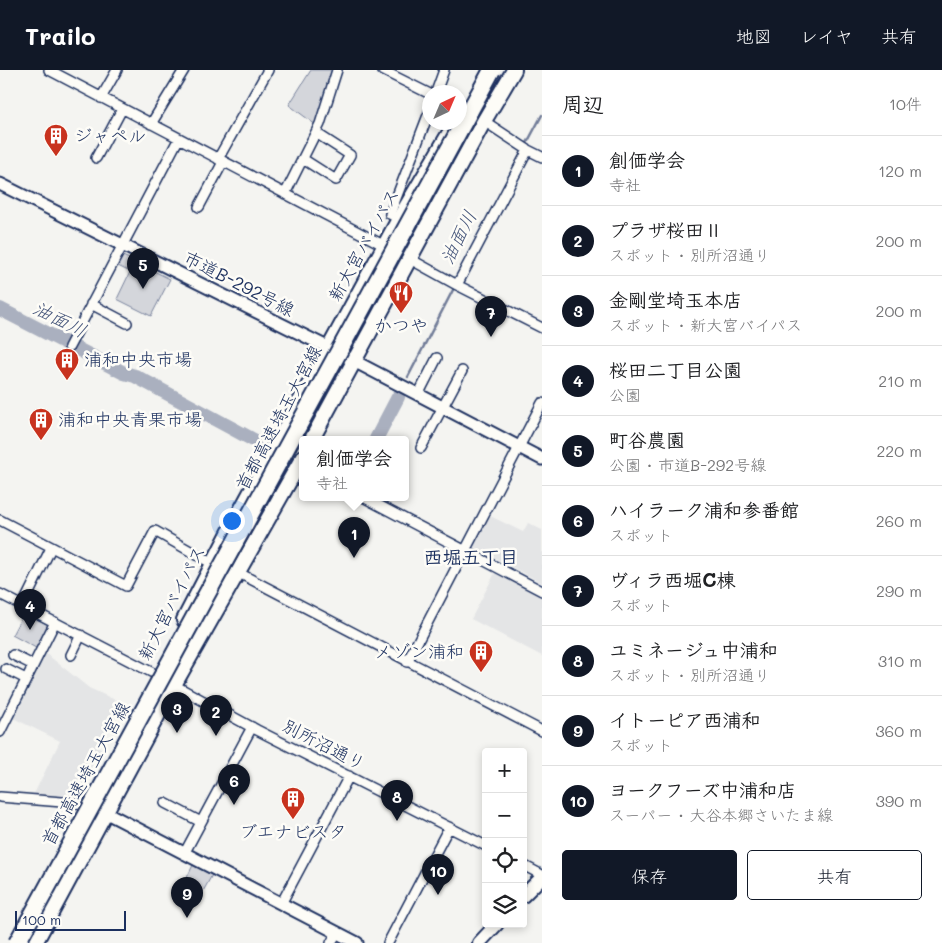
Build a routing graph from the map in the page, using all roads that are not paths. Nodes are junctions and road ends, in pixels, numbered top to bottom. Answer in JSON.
{"nodes":[{"id":1,"x":48,"y":70,"type":"edge"},
{"id":2,"x":117,"y":70,"type":"edge"},
{"id":3,"x":184,"y":70,"type":"edge"},
{"id":4,"x":268,"y":70,"type":"edge"},
{"id":5,"x":337,"y":70,"type":"edge"},
{"id":6,"x":382,"y":70,"type":"edge"},
{"id":7,"x":444,"y":70,"type":"edge"},
{"id":8,"x":484,"y":70,"type":"edge"},
{"id":9,"x":492,"y":70,"type":"edge"},
{"id":10,"x":503,"y":70,"type":"edge"},
{"id":11,"x":514,"y":70,"type":"edge"},
{"id":12,"x":439,"y":85,"type":"edge"},
{"id":13,"x":422,"y":90,"type":"edge"},
{"id":14,"x":101,"y":98,"type":"junction"},
{"id":15,"x":467,"y":100,"type":"edge"},
{"id":16,"x":122,"y":109,"type":"junction"},
{"id":17,"x":484,"y":121,"type":"junction"},
{"id":18,"x":152,"y":124,"type":"junction"},
{"id":19,"x":422,"y":130,"type":"edge"},
{"id":20,"x":450,"y":130,"type":"edge"},
{"id":21,"x":316,"y":133,"type":"junction"},
{"id":22,"x":179,"y":138,"type":"junction"},
{"id":23,"x":525,"y":148,"type":"junction"},
{"id":24,"x":542,"y":157,"type":"edge"},
{"id":25,"x":96,"y":158,"type":"dead end"},
{"id":26,"x":303,"y":159,"type":"junction"},
{"id":27,"x":220,"y":160,"type":"junction"},
{"id":28,"x":0,"y":184,"type":"edge"},
{"id":29,"x":285,"y":194,"type":"junction"},
{"id":30,"x":198,"y":207,"type":"dead end"},
{"id":31,"x":399,"y":220,"type":"junction"},
{"id":32,"x":123,"y":245,"type":"junction"},
{"id":33,"x":385,"y":246,"type":"junction"},
{"id":34,"x":410,"y":259,"type":"junction"},
{"id":35,"x":456,"y":285,"type":"junction"},
{"id":36,"x":91,"y":304,"type":"junction"},
{"id":37,"x":127,"y":323,"type":"dead end"},
{"id":38,"x":542,"y":328,"type":"edge"},
{"id":39,"x":70,"y":344,"type":"dead end"},
{"id":40,"x":342,"y":355,"type":"junction"},
{"id":41,"x":437,"y":358,"type":"dead end"},
{"id":42,"x":462,"y":370,"type":"dead end"},
{"id":43,"x":418,"y":395,"type":"junction"},
{"id":44,"x":542,"y":403,"type":"edge"},
{"id":45,"x":443,"y":407,"type":"junction"},
{"id":46,"x":304,"y":436,"type":"edge"},
{"id":47,"x":313,"y":436,"type":"edge"},
{"id":48,"x":299,"y":445,"type":"edge"},
{"id":49,"x":519,"y":446,"type":"junction"},
{"id":50,"x":421,"y":448,"type":"dead end"},
{"id":51,"x":542,"y":458,"type":"edge"},
{"id":52,"x":299,"y":464,"type":"edge"},
{"id":53,"x":371,"y":501,"type":"edge"},
{"id":54,"x":240,"y":510,"type":"junction"},
{"id":55,"x":0,"y":520,"type":"edge"},
{"id":56,"x":266,"y":523,"type":"junction"},
{"id":57,"x":51,"y":548,"type":"junction"},
{"id":58,"x":465,"y":551,"type":"junction"},
{"id":59,"x":206,"y":560,"type":"dead end"},
{"id":60,"x":237,"y":572,"type":"junction"},
{"id":61,"x":542,"y":591,"type":"edge"},
{"id":62,"x":0,"y":594,"type":"edge"},
{"id":63,"x":23,"y":605,"type":"junction"},
{"id":64,"x":55,"y":622,"type":"junction"},
{"id":65,"x":81,"y":635,"type":"junction"},
{"id":66,"x":13,"y":654,"type":"dead end"},
{"id":67,"x":71,"y":655,"type":"dead end"},
{"id":68,"x":407,"y":662,"type":"junction"},
{"id":69,"x":34,"y":665,"type":"junction"},
{"id":70,"x":6,"y":669,"type":"dead end"},
{"id":71,"x":157,"y":675,"type":"junction"},
{"id":72,"x":26,"y":679,"type":"junction"},
{"id":73,"x":174,"y":685,"type":"junction"},
{"id":74,"x":252,"y":727,"type":"junction"},
{"id":75,"x":542,"y":731,"type":"edge"},
{"id":76,"x":0,"y":732,"type":"edge"},
{"id":77,"x":349,"y":776,"type":"junction"},
{"id":78,"x":0,"y":797,"type":"edge"},
{"id":79,"x":165,"y":803,"type":"dead end"},
{"id":80,"x":87,"y":804,"type":"junction"},
{"id":81,"x":105,"y":812,"type":"junction"},
{"id":82,"x":201,"y":822,"type":"junction"},
{"id":83,"x":449,"y":827,"type":"junction"},
{"id":84,"x":482,"y":844,"type":"edge"},
{"id":85,"x":184,"y":854,"type":"junction"},
{"id":86,"x":527,"y":867,"type":"edge"},
{"id":87,"x":542,"y":876,"type":"edge"},
{"id":88,"x":527,"y":892,"type":"edge"},
{"id":89,"x":281,"y":904,"type":"junction"},
{"id":90,"x":493,"y":928,"type":"edge"},
{"id":91,"x":334,"y":938,"type":"edge"},
{"id":92,"x":10,"y":943,"type":"edge"},
{"id":93,"x":17,"y":943,"type":"edge"},
{"id":94,"x":28,"y":943,"type":"edge"},
{"id":95,"x":35,"y":943,"type":"edge"},
{"id":96,"x":357,"y":943,"type":"edge"},
{"id":97,"x":388,"y":943,"type":"edge"},
{"id":98,"x":479,"y":943,"type":"edge"}],
"edges":[{"from":1,"to":14,"type":"street"},
{"from":2,"to":14,"type":"street"},
{"from":3,"to":18,"type":"street"},
{"from":4,"to":27,"type":"street"},
{"from":5,"to":21,"type":"street"},
{"from":6,"to":13,"type":"street"},
{"from":7,"to":12,"type":"street"},
{"from":8,"to":15,"type":"highway"},
{"from":9,"to":93,"type":"highway","name":"首都高速埼玉大宮線","bridge":true},
{"from":10,"to":46,"type":"highway","name":"首都高速埼玉大宮線"},
{"from":11,"to":17,"type":"highway"},
{"from":14,"to":16,"type":"street"},
{"from":16,"to":18,"type":"street"},
{"from":16,"to":25,"type":"street"},
{"from":17,"to":23,"type":"street"},
{"from":17,"to":34,"type":"highway"},
{"from":18,"to":22,"type":"street"},
{"from":19,"to":31,"type":"street"},
{"from":20,"to":31,"type":"highway","name":"新大宮バイパス"},
{"from":21,"to":26,"type":"street"},
{"from":21,"to":26,"type":"street"},
{"from":22,"to":27,"type":"street"},
{"from":22,"to":32,"type":"street"},
{"from":23,"to":24,"type":"street"},
{"from":23,"to":35,"type":"street"},
{"from":26,"to":29,"type":"street"},
{"from":27,"to":29,"type":"street"},
{"from":27,"to":30,"type":"street"},
{"from":28,"to":32,"type":"street","name":"市道B-292号線"},
{"from":29,"to":33,"type":"street"},
{"from":31,"to":33,"type":"highway","name":"新大宮バイパス"},
{"from":32,"to":36,"type":"street"},
{"from":32,"to":40,"type":"street","name":"市道B-292号線"},
{"from":33,"to":40,"type":"highway","name":"新大宮バイパス"},
{"from":34,"to":35,"type":"street"},
{"from":34,"to":40,"type":"highway"},
{"from":35,"to":38,"type":"street"},
{"from":36,"to":37,"type":"street"},
{"from":36,"to":39,"type":"street"},
{"from":40,"to":43,"type":"street","name":"市道B-292号線"},
{"from":40,"to":47,"type":"highway","name":"新大宮バイパス"},
{"from":40,"to":54,"type":"highway","name":"新大宮バイパス"},
{"from":41,"to":43,"type":"street"},
{"from":42,"to":45,"type":"street"},
{"from":43,"to":45,"type":"street","name":"市道B-292号線"},
{"from":44,"to":49,"type":"street"},
{"from":45,"to":49,"type":"street","name":"市道B-292号線"},
{"from":45,"to":50,"type":"street"},
{"from":48,"to":94,"type":"highway","name":"首都高速埼玉大宮線"},
{"from":49,"to":51,"type":"street","name":"市道B-292号線"},
{"from":49,"to":58,"type":"street"},
{"from":52,"to":56,"type":"highway"},
{"from":53,"to":58,"type":"street"},
{"from":54,"to":56,"type":"highway"},
{"from":54,"to":71,"type":"highway","name":"新大宮バイパス"},
{"from":55,"to":57,"type":"street"},
{"from":56,"to":60,"type":"highway"},
{"from":57,"to":59,"type":"street"},
{"from":57,"to":63,"type":"street"},
{"from":58,"to":61,"type":"street"},
{"from":58,"to":68,"type":"street"},
{"from":60,"to":68,"type":"street"},
{"from":60,"to":73,"type":"highway"},
{"from":62,"to":63,"type":"street"},
{"from":63,"to":64,"type":"street"},
{"from":64,"to":65,"type":"street"},
{"from":64,"to":69,"type":"street"},
{"from":65,"to":67,"type":"street"},
{"from":65,"to":71,"type":"street"},
{"from":66,"to":69,"type":"street"},
{"from":68,"to":75,"type":"street"},
{"from":69,"to":72,"type":"street"},
{"from":70,"to":72,"type":"street"},
{"from":71,"to":80,"type":"highway","name":"新大宮バイパス"},
{"from":72,"to":76,"type":"street"},
{"from":73,"to":74,"type":"street","name":"別所沼通り"},
{"from":73,"to":81,"type":"highway"},
{"from":74,"to":77,"type":"street","name":"別所沼通り"},
{"from":74,"to":82,"type":"street"},
{"from":77,"to":83,"type":"street","name":"別所沼通り"},
{"from":77,"to":89,"type":"street"},
{"from":78,"to":80,"type":"street"},
{"from":79,"to":82,"type":"street"},
{"from":80,"to":92,"type":"highway","name":"新大宮バイパス"},
{"from":81,"to":85,"type":"street"},
{"from":81,"to":95,"type":"highway"},
{"from":82,"to":85,"type":"street"},
{"from":83,"to":84,"type":"street","name":"別所沼通り"},
{"from":83,"to":97,"type":"street"},
{"from":85,"to":89,"type":"street"},
{"from":86,"to":87,"type":"street"},
{"from":87,"to":88,"type":"main road"},
{"from":89,"to":91,"type":"street"},
{"from":90,"to":98,"type":"main road"},
{"from":91,"to":96,"type":"street"}]}
